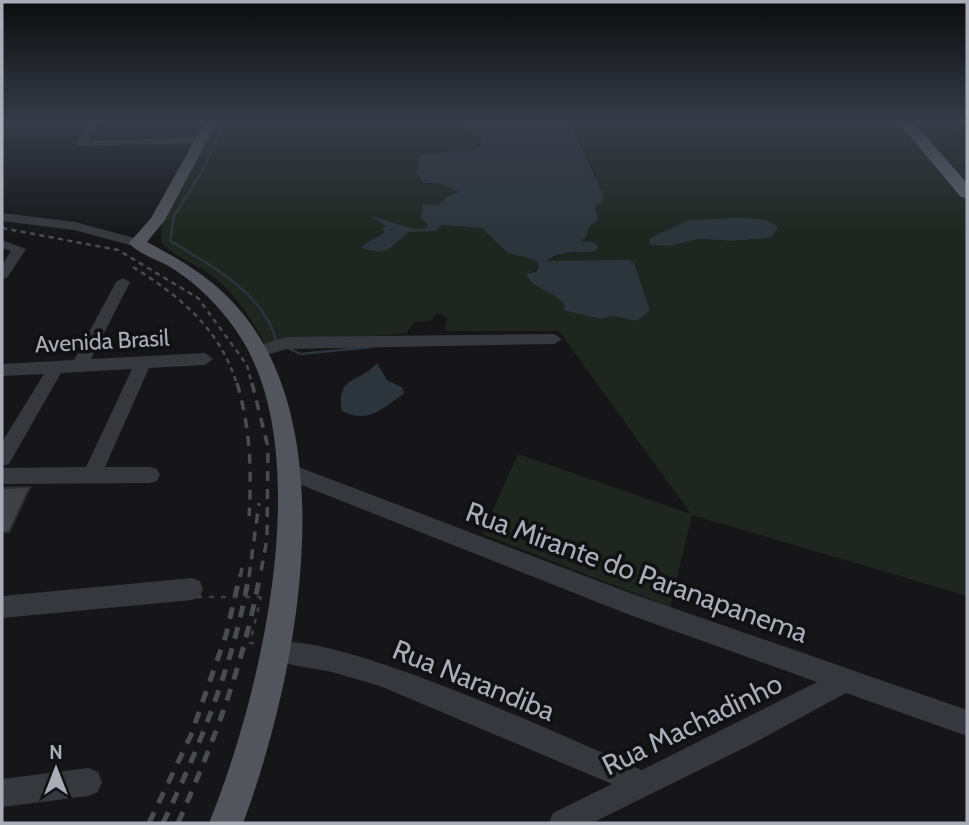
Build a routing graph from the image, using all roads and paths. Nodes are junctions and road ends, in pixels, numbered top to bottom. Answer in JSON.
{"nodes":[{"id":1,"x":190,"y":160,"type":"edge"},
{"id":2,"x":939,"y":160,"type":"edge"},
{"id":3,"x":967,"y":193,"type":"edge"},
{"id":4,"x":2,"y":217,"type":"edge"},
{"id":5,"x":137,"y":243,"type":"junction"},
{"id":6,"x":2,"y":244,"type":"edge"},
{"id":7,"x":2,"y":275,"type":"edge"},
{"id":8,"x":124,"y":282,"type":"dead end"},
{"id":9,"x":554,"y":339,"type":"dead end"},
{"id":10,"x":265,"y":349,"type":"junction"},
{"id":11,"x":205,"y":359,"type":"dead end"},
{"id":12,"x":143,"y":362,"type":"junction"},
{"id":13,"x":79,"y":366,"type":"junction"},
{"id":14,"x":56,"y":367,"type":"junction"},
{"id":15,"x":2,"y":370,"type":"edge"},
{"id":16,"x":2,"y":458,"type":"edge"},
{"id":17,"x":288,"y":471,"type":"junction"},
{"id":18,"x":150,"y":475,"type":"dead end"},
{"id":19,"x":2,"y":476,"type":"edge"},
{"id":20,"x":92,"y":477,"type":"junction"},
{"id":21,"x":194,"y":593,"type":"joint"},
{"id":22,"x":2,"y":607,"type":"edge"},
{"id":23,"x":250,"y":643,"type":"dead end"},
{"id":24,"x":279,"y":653,"type":"junction"},
{"id":25,"x":846,"y":680,"type":"junction"},
{"id":26,"x":967,"y":723,"type":"edge"},
{"id":27,"x":88,"y":782,"type":"dead end"},
{"id":28,"x":641,"y":783,"type":"junction"},
{"id":29,"x":2,"y":793,"type":"edge"},
{"id":30,"x":226,"y":823,"type":"edge"},
{"id":31,"x":563,"y":823,"type":"edge"}],
"edges":[{"from":1,"to":5,"type":"main road"},
{"from":2,"to":3,"type":"highway"},
{"from":4,"to":5,"type":"street"},
{"from":5,"to":10,"type":"main road"},
{"from":6,"to":7,"type":"street"},
{"from":8,"to":13,"type":"street"},
{"from":9,"to":10,"type":"street"},
{"from":10,"to":17,"type":"main road"},
{"from":11,"to":12,"type":"street","name":"Avenida Brasil"},
{"from":12,"to":13,"type":"street","name":"Avenida Brasil"},
{"from":12,"to":20,"type":"street"},
{"from":13,"to":14,"type":"street","name":"Avenida Brasil"},
{"from":14,"to":15,"type":"street","name":"Avenida Brasil"},
{"from":14,"to":16,"type":"street"},
{"from":17,"to":24,"type":"main road"},
{"from":17,"to":25,"type":"street","name":"Rua Mirante do Paranapanema"},
{"from":18,"to":20,"type":"street"},
{"from":19,"to":20,"type":"street"},
{"from":21,"to":22,"type":"street"},
{"from":21,"to":23,"type":"path","bridge":true},
{"from":24,"to":28,"type":"street","name":"Rua Narandiba"},
{"from":24,"to":30,"type":"main road"},
{"from":25,"to":26,"type":"street","name":"Rua Mirante do Paranapanema"},
{"from":25,"to":28,"type":"street","name":"Rua Machadinho"},
{"from":27,"to":29,"type":"street"},
{"from":28,"to":31,"type":"street","name":"Rua Machadinho"}]}
